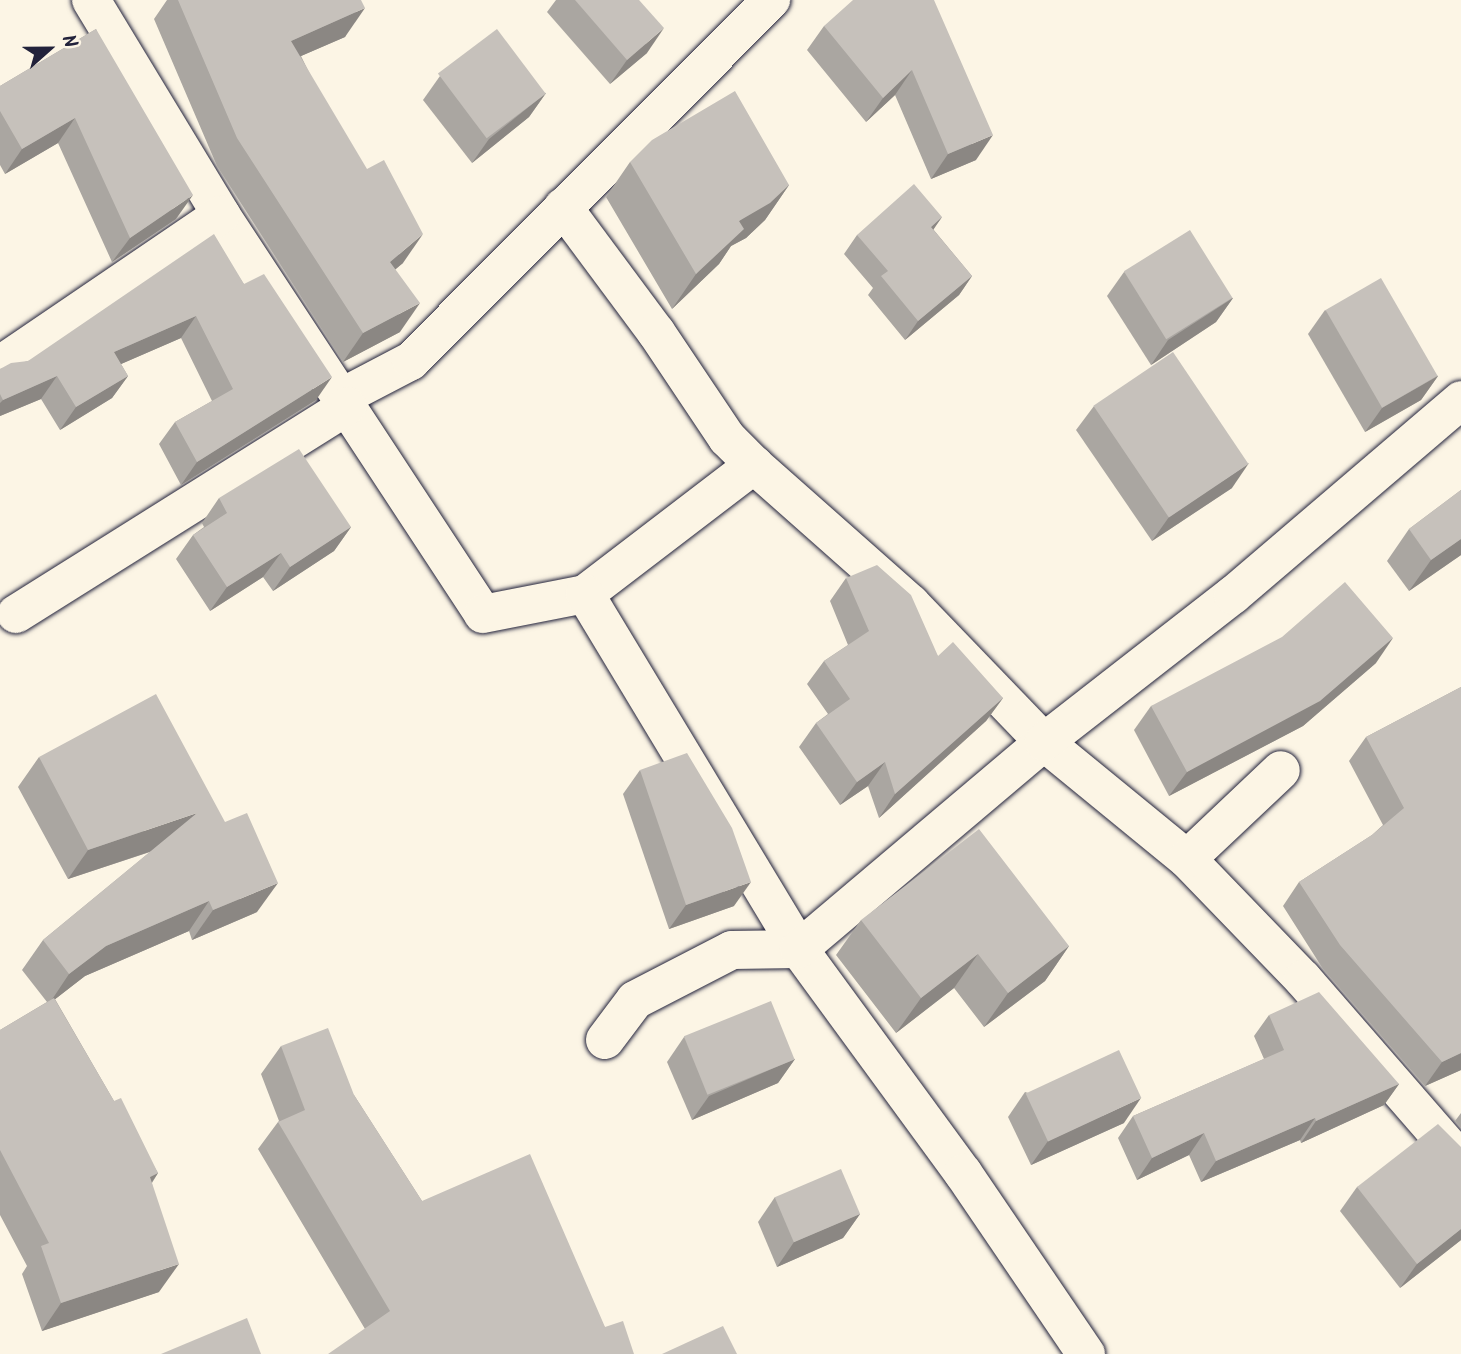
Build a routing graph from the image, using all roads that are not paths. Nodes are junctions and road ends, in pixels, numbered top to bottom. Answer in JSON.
{"nodes":[{"id":1,"x":91,"y":0,"type":"edge"},
{"id":2,"x":771,"y":0,"type":"edge"},
{"id":3,"x":563,"y":207,"type":"junction"},
{"id":4,"x":221,"y":215,"type":"junction"},
{"id":5,"x":0,"y":365,"type":"edge"},
{"id":6,"x":1461,"y":400,"type":"edge"},
{"id":7,"x":345,"y":402,"type":"junction"},
{"id":8,"x":754,"y":465,"type":"junction"},
{"id":9,"x":585,"y":594,"type":"junction"},
{"id":10,"x":16,"y":614,"type":"dead end"},
{"id":11,"x":1044,"y":742,"type":"junction"},
{"id":12,"x":1281,"y":770,"type":"dead end"},
{"id":13,"x":1187,"y":859,"type":"junction"},
{"id":14,"x":799,"y":949,"type":"junction"},
{"id":15,"x":605,"y":1040,"type":"dead end"},
{"id":16,"x":1461,"y":1161,"type":"edge"},
{"id":17,"x":1086,"y":1354,"type":"edge"}],
"edges":[{"from":1,"to":4,"type":"street"},
{"from":2,"to":3,"type":"street"},
{"from":3,"to":7,"type":"street"},
{"from":3,"to":8,"type":"street"},
{"from":4,"to":5,"type":"street"},
{"from":4,"to":7,"type":"street"},
{"from":6,"to":11,"type":"street"},
{"from":7,"to":9,"type":"street"},
{"from":7,"to":10,"type":"street"},
{"from":8,"to":9,"type":"street"},
{"from":8,"to":11,"type":"street"},
{"from":9,"to":14,"type":"street"},
{"from":11,"to":13,"type":"street"},
{"from":11,"to":14,"type":"street"},
{"from":12,"to":13,"type":"street"},
{"from":13,"to":16,"type":"street"},
{"from":14,"to":15,"type":"street"},
{"from":14,"to":17,"type":"street"}]}
